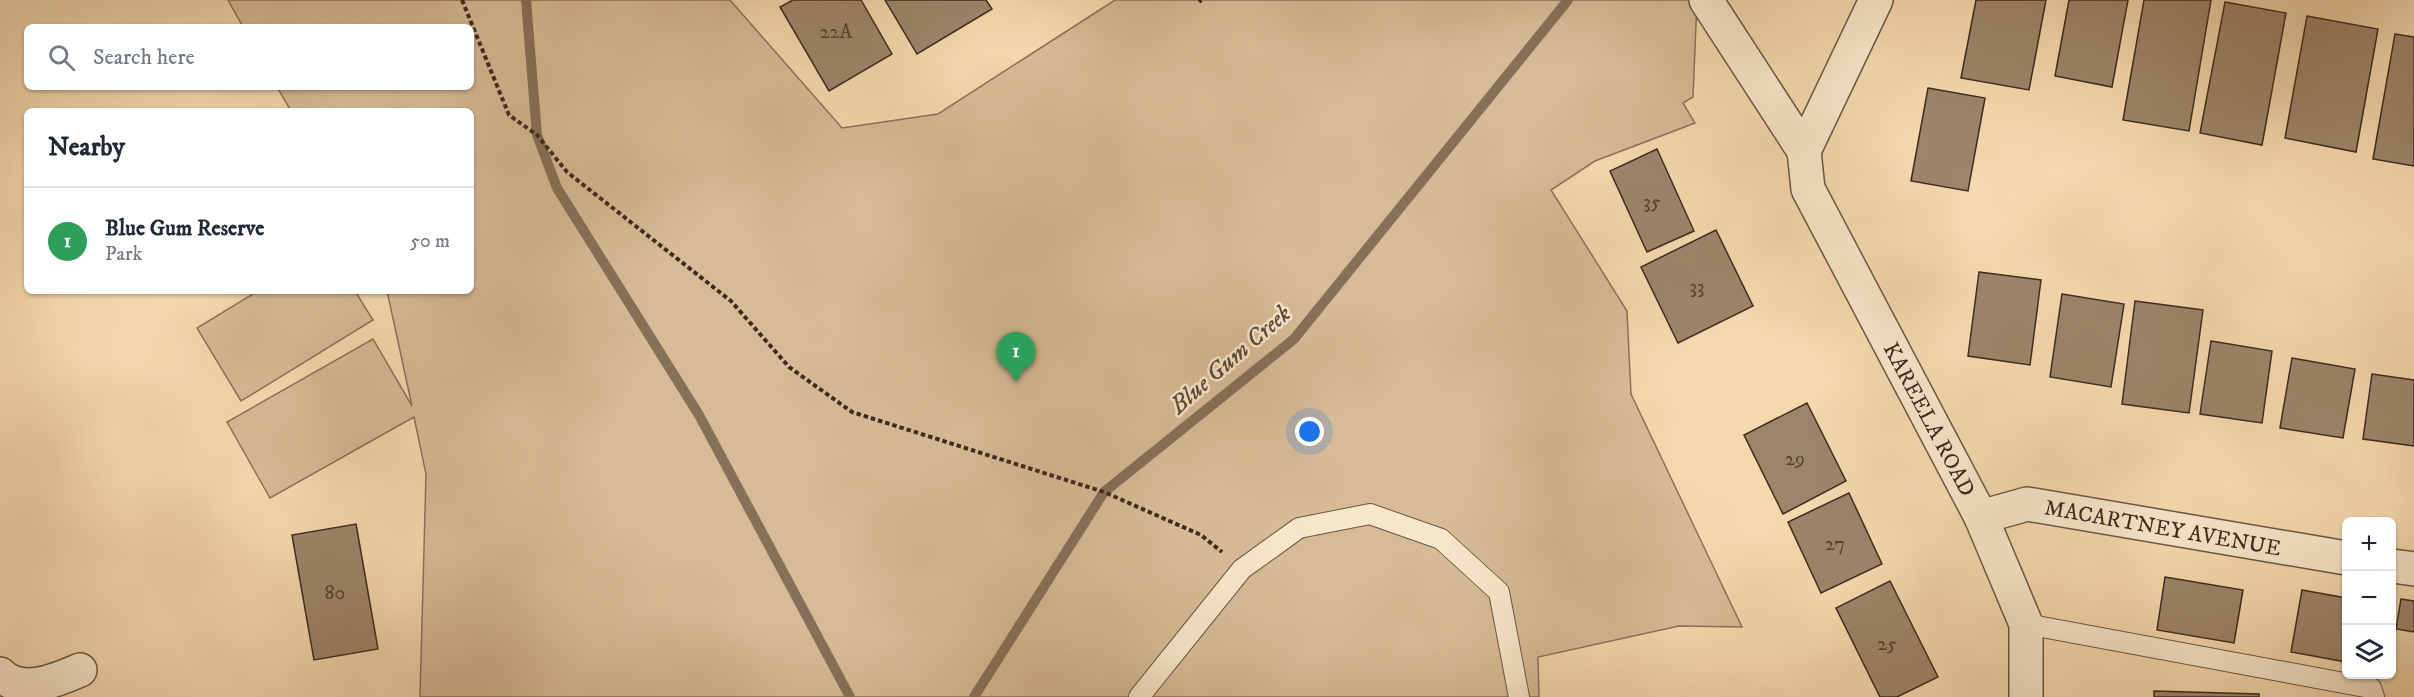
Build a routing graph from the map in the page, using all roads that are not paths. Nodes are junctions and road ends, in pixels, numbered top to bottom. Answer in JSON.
{"nodes":[{"id":1,"x":1706,"y":0,"type":"edge"},
{"id":2,"x":1876,"y":0,"type":"edge"},
{"id":3,"x":1804,"y":151,"type":"junction"},
{"id":4,"x":1982,"y":517,"type":"junction"},
{"id":5,"x":2342,"y":557,"type":"edge"},
{"id":6,"x":2396,"y":567,"type":"edge"},
{"id":7,"x":2414,"y":569,"type":"edge"},
{"id":8,"x":2026,"y":624,"type":"junction"},
{"id":9,"x":80,"y":670,"type":"dead end"},
{"id":10,"x":0,"y":674,"type":"edge"},
{"id":11,"x":1139,"y":697,"type":"edge"},
{"id":12,"x":1519,"y":697,"type":"edge"},
{"id":13,"x":2026,"y":697,"type":"edge"},
{"id":14,"x":2374,"y":697,"type":"edge"}],
"edges":[{"from":1,"to":3,"type":"street"},
{"from":2,"to":3,"type":"street"},
{"from":3,"to":4,"type":"street","name":"KAREELA ROAD"},
{"from":4,"to":5,"type":"street","name":"MACARTNEY AVENUE"},
{"from":4,"to":8,"type":"street","name":"KAREELA ROAD"},
{"from":6,"to":7,"type":"street"},
{"from":8,"to":13,"type":"street","name":"KAREELA ROAD"},
{"from":8,"to":14,"type":"lane"},
{"from":9,"to":10,"type":"street"},
{"from":11,"to":12,"type":"lane"}]}
